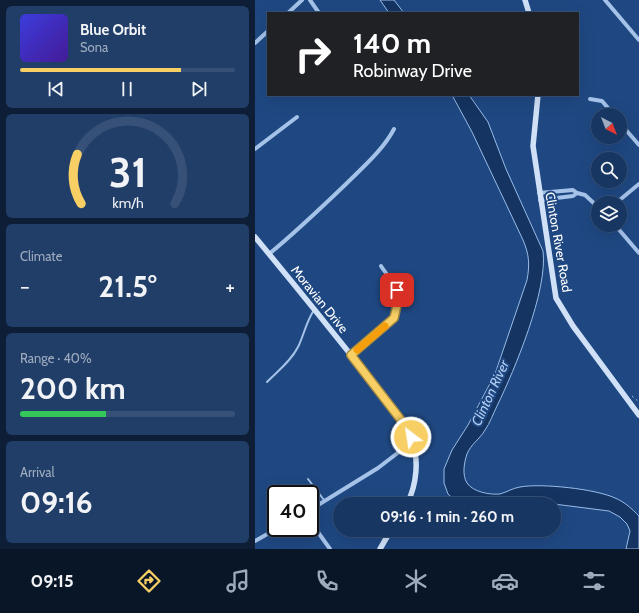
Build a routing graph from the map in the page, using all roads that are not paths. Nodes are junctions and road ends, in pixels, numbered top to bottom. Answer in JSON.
{"nodes":[{"id":1,"x":302,"y":0,"type":"edge"},
{"id":2,"x":310,"y":0,"type":"edge"},
{"id":3,"x":525,"y":0,"type":"edge"},
{"id":4,"x":605,"y":0,"type":"edge"},
{"id":5,"x":289,"y":12,"type":"edge"},
{"id":6,"x":318,"y":12,"type":"edge"},
{"id":7,"x":529,"y":12,"type":"edge"},
{"id":8,"x":267,"y":32,"type":"edge"},
{"id":9,"x":639,"y":40,"type":"edge"},
{"id":10,"x":255,"y":43,"type":"edge"},
{"id":11,"x":537,"y":96,"type":"edge"},
{"id":12,"x":590,"y":99,"type":"dead end"},
{"id":13,"x":608,"y":108,"type":"edge"},
{"id":14,"x":297,"y":117,"type":"dead end"},
{"id":15,"x":394,"y":129,"type":"dead end"},
{"id":16,"x":627,"y":131,"type":"edge"},
{"id":17,"x":639,"y":145,"type":"edge"},
{"id":18,"x":255,"y":149,"type":"edge"},
{"id":19,"x":639,"y":184,"type":"edge"},
{"id":20,"x":539,"y":196,"type":"junction"},
{"id":21,"x":624,"y":196,"type":"edge"},
{"id":22,"x":591,"y":201,"type":"edge"},
{"id":23,"x":621,"y":232,"type":"edge"},
{"id":24,"x":256,"y":241,"type":"edge"},
{"id":25,"x":639,"y":253,"type":"edge"},
{"id":26,"x":269,"y":254,"type":"junction"},
{"id":27,"x":381,"y":266,"type":"dead end"},
{"id":28,"x":314,"y":309,"type":"junction"},
{"id":29,"x":351,"y":355,"type":"junction"},
{"id":30,"x":267,"y":382,"type":"dead end"},
{"id":31,"x":639,"y":415,"type":"edge"},
{"id":32,"x":413,"y":442,"type":"junction"},
{"id":33,"x":308,"y":479,"type":"dead end"},
{"id":34,"x":409,"y":497,"type":"edge"},
{"id":35,"x":324,"y":500,"type":"junction"},
{"id":36,"x":319,"y":504,"type":"edge"},
{"id":37,"x":267,"y":534,"type":"edge"},
{"id":38,"x":319,"y":534,"type":"edge"},
{"id":39,"x":387,"y":537,"type":"edge"},
{"id":40,"x":255,"y":541,"type":"edge"},
{"id":41,"x":330,"y":549,"type":"edge"},
{"id":42,"x":380,"y":549,"type":"edge"}],
"edges":[{"from":1,"to":5,"type":"street"},
{"from":2,"to":6,"type":"street"},
{"from":3,"to":7,"type":"street"},
{"from":4,"to":9,"type":"street"},
{"from":8,"to":10,"type":"street"},
{"from":11,"to":20,"type":"street","name":"Clinton River Road"},
{"from":12,"to":13,"type":"street"},
{"from":14,"to":18,"type":"street"},
{"from":15,"to":26,"type":"street"},
{"from":16,"to":17,"type":"street"},
{"from":19,"to":21,"type":"street"},
{"from":20,"to":22,"type":"street"},
{"from":20,"to":31,"type":"street","name":"Clinton River Road"},
{"from":23,"to":25,"type":"street"},
{"from":24,"to":26,"type":"street","name":"Moravian Drive"},
{"from":26,"to":28,"type":"street","name":"Moravian Drive"},
{"from":27,"to":29,"type":"street"},
{"from":28,"to":29,"type":"street","name":"Moravian Drive"},
{"from":28,"to":30,"type":"lane"},
{"from":29,"to":32,"type":"street","name":"Moravian Drive"},
{"from":32,"to":34,"type":"street","name":"Moravian Drive"},
{"from":32,"to":35,"type":"street"},
{"from":33,"to":35,"type":"lane"},
{"from":35,"to":36,"type":"street"},
{"from":37,"to":40,"type":"street"},
{"from":38,"to":41,"type":"street"},
{"from":39,"to":42,"type":"street"}]}
